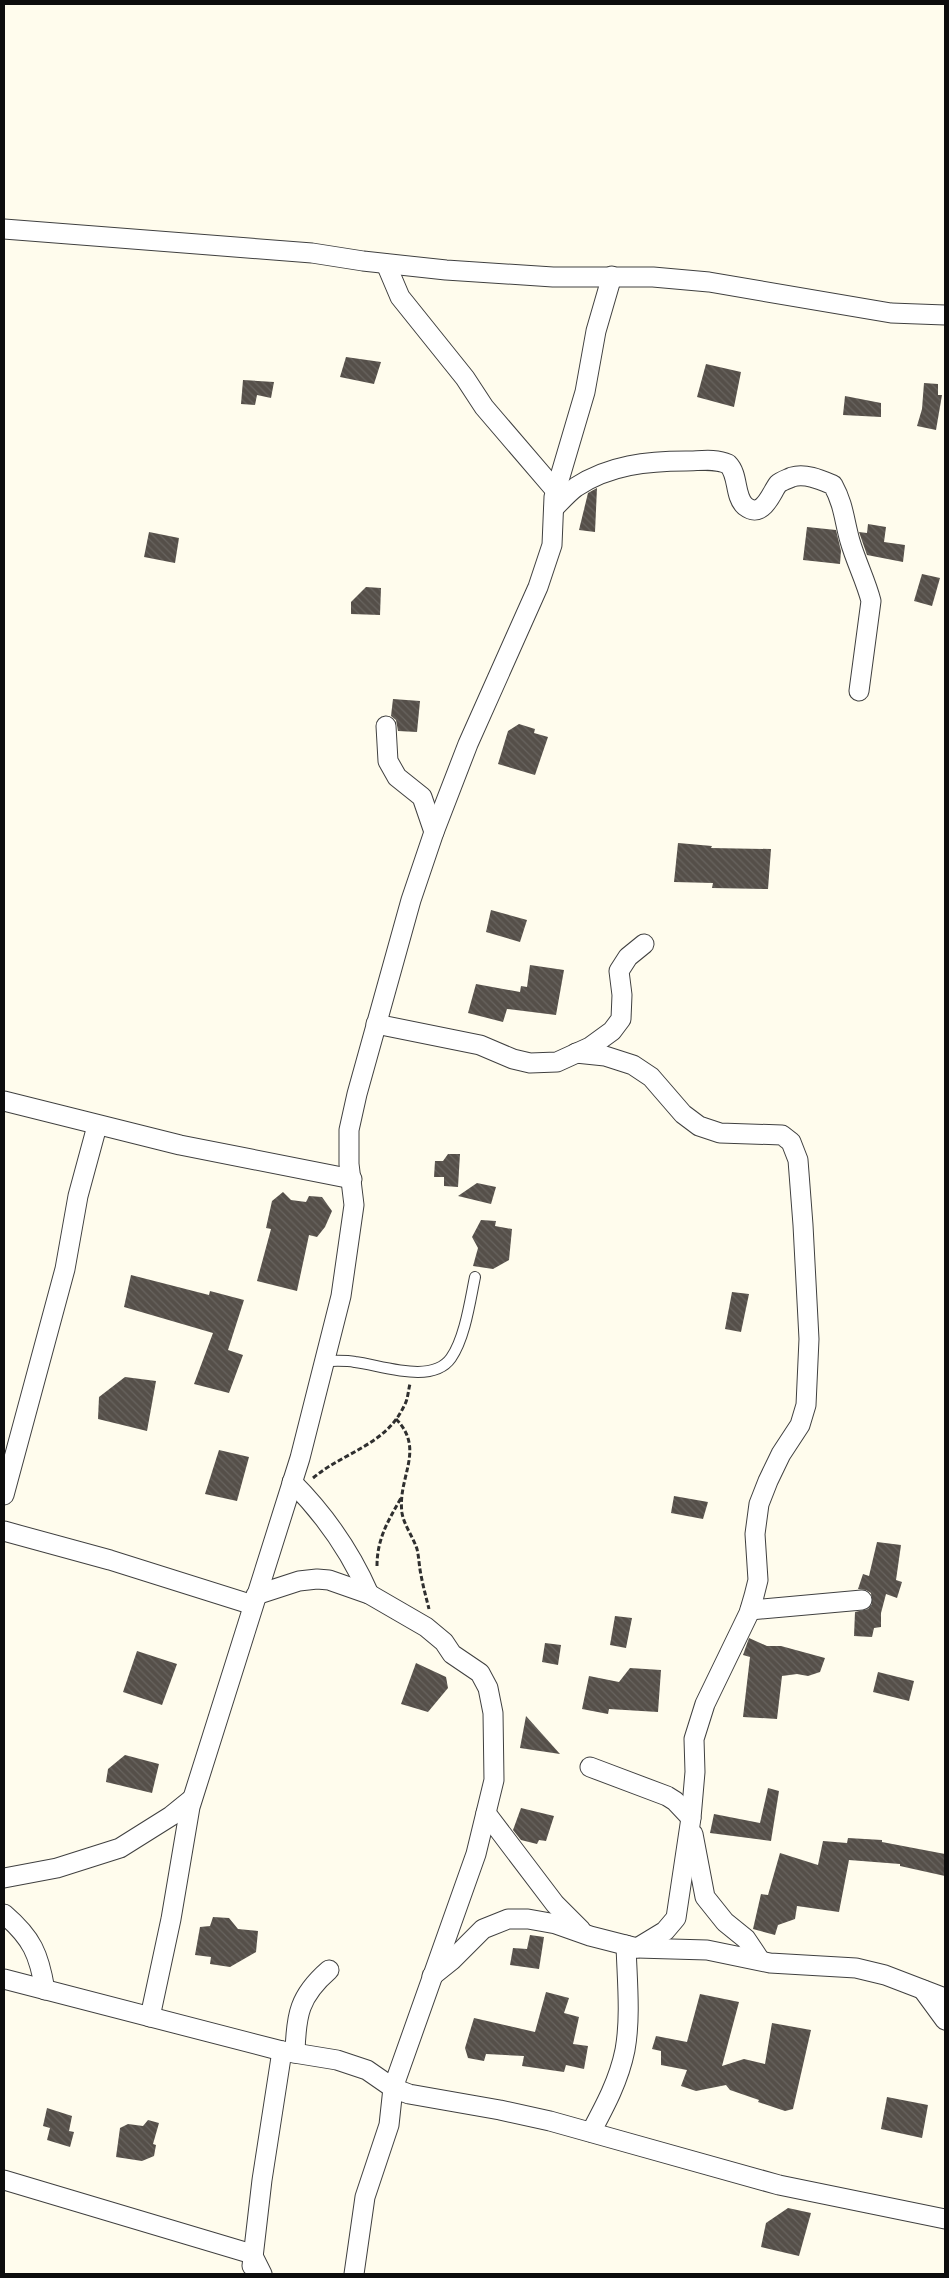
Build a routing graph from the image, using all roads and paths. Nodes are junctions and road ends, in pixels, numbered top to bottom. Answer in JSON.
{"nodes":[{"id":1,"x":4,"y":229,"type":"edge"},
{"id":2,"x":386,"y":264,"type":"junction"},
{"id":3,"x":612,"y":276,"type":"junction"},
{"id":4,"x":945,"y":315,"type":"edge"},
{"id":5,"x":555,"y":500,"type":"junction"},
{"id":6,"x":859,"y":691,"type":"dead end"},
{"id":7,"x":386,"y":726,"type":"dead end"},
{"id":8,"x":434,"y":832,"type":"junction"},
{"id":9,"x":644,"y":944,"type":"dead end"},
{"id":10,"x":376,"y":1024,"type":"junction"},
{"id":11,"x":576,"y":1053,"type":"junction"},
{"id":12,"x":4,"y":1101,"type":"edge"},
{"id":13,"x":97,"y":1126,"type":"junction"},
{"id":14,"x":352,"y":1180,"type":"junction"},
{"id":15,"x":475,"y":1277,"type":"dead end"},
{"id":16,"x":324,"y":1361,"type":"junction"},
{"id":17,"x":413,"y":1371,"type":"junction"},
{"id":18,"x":396,"y":1419,"type":"junction"},
{"id":19,"x":296,"y":1486,"type":"junction"},
{"id":20,"x":4,"y":1496,"type":"edge"},
{"id":21,"x":403,"y":1496,"type":"junction"},
{"id":22,"x":4,"y":1531,"type":"edge"},
{"id":23,"x":368,"y":1592,"type":"junction"},
{"id":24,"x":254,"y":1600,"type":"junction"},
{"id":25,"x":862,"y":1600,"type":"dead end"},
{"id":26,"x":750,"y":1610,"type":"junction"},
{"id":27,"x":437,"y":1637,"type":"junction"},
{"id":28,"x":590,"y":1767,"type":"dead end"},
{"id":29,"x":192,"y":1799,"type":"junction"},
{"id":30,"x":486,"y":1813,"type":"junction"},
{"id":31,"x":691,"y":1820,"type":"junction"},
{"id":32,"x":4,"y":1878,"type":"edge"},
{"id":33,"x":4,"y":1914,"type":"edge"},
{"id":34,"x":585,"y":1934,"type":"junction"},
{"id":35,"x":631,"y":1946,"type":"junction"},
{"id":36,"x":760,"y":1960,"type":"junction"},
{"id":37,"x":330,"y":1970,"type":"dead end"},
{"id":38,"x":432,"y":1976,"type":"junction"},
{"id":39,"x":4,"y":1979,"type":"edge"},
{"id":40,"x":45,"y":1990,"type":"junction"},
{"id":41,"x":923,"y":1990,"type":"junction"},
{"id":42,"x":945,"y":1998,"type":"edge"},
{"id":43,"x":150,"y":2017,"type":"junction"},
{"id":44,"x":945,"y":2020,"type":"edge"},
{"id":45,"x":289,"y":2052,"type":"junction"},
{"id":46,"x":393,"y":2088,"type":"junction"},
{"id":47,"x":591,"y":2132,"type":"junction"},
{"id":48,"x":4,"y":2180,"type":"edge"},
{"id":49,"x":945,"y":2219,"type":"edge"},
{"id":50,"x":252,"y":2254,"type":"junction"},
{"id":51,"x":252,"y":2274,"type":"edge"},
{"id":52,"x":262,"y":2274,"type":"edge"},
{"id":53,"x":354,"y":2274,"type":"edge"}],
"edges":[{"from":1,"to":2,"type":"street"},
{"from":2,"to":3,"type":"street"},
{"from":2,"to":5,"type":"street"},
{"from":3,"to":4,"type":"street"},
{"from":3,"to":5,"type":"street"},
{"from":5,"to":6,"type":"street"},
{"from":5,"to":8,"type":"street"},
{"from":7,"to":8,"type":"street"},
{"from":8,"to":10,"type":"street"},
{"from":9,"to":11,"type":"street"},
{"from":10,"to":11,"type":"street"},
{"from":10,"to":14,"type":"street"},
{"from":11,"to":26,"type":"street"},
{"from":12,"to":13,"type":"street"},
{"from":13,"to":14,"type":"street"},
{"from":13,"to":20,"type":"street"},
{"from":14,"to":16,"type":"street"},
{"from":15,"to":17,"type":"lane"},
{"from":16,"to":17,"type":"lane"},
{"from":16,"to":19,"type":"street"},
{"from":17,"to":18,"type":"path"},
{"from":18,"to":19,"type":"path"},
{"from":18,"to":21,"type":"path"},
{"from":19,"to":23,"type":"street"},
{"from":19,"to":24,"type":"street"},
{"from":21,"to":23,"type":"path"},
{"from":21,"to":27,"type":"path"},
{"from":22,"to":24,"type":"street"},
{"from":23,"to":24,"type":"street"},
{"from":23,"to":27,"type":"street"},
{"from":24,"to":29,"type":"street"},
{"from":25,"to":26,"type":"street"},
{"from":26,"to":31,"type":"street"},
{"from":27,"to":30,"type":"street"},
{"from":28,"to":31,"type":"street"},
{"from":29,"to":32,"type":"street"},
{"from":29,"to":43,"type":"street"},
{"from":30,"to":34,"type":"street"},
{"from":30,"to":38,"type":"street"},
{"from":31,"to":35,"type":"street"},
{"from":31,"to":36,"type":"street"},
{"from":33,"to":40,"type":"street"},
{"from":34,"to":35,"type":"street"},
{"from":34,"to":38,"type":"street"},
{"from":35,"to":36,"type":"street"},
{"from":35,"to":47,"type":"street"},
{"from":36,"to":41,"type":"street"},
{"from":37,"to":45,"type":"street"},
{"from":38,"to":46,"type":"street"},
{"from":39,"to":40,"type":"street"},
{"from":40,"to":43,"type":"street"},
{"from":41,"to":42,"type":"street"},
{"from":41,"to":44,"type":"street"},
{"from":43,"to":45,"type":"street"},
{"from":45,"to":46,"type":"street"},
{"from":45,"to":50,"type":"street"},
{"from":46,"to":47,"type":"street"},
{"from":46,"to":53,"type":"street"},
{"from":47,"to":49,"type":"street"},
{"from":48,"to":50,"type":"street"},
{"from":50,"to":51,"type":"street"},
{"from":50,"to":52,"type":"street"}]}
